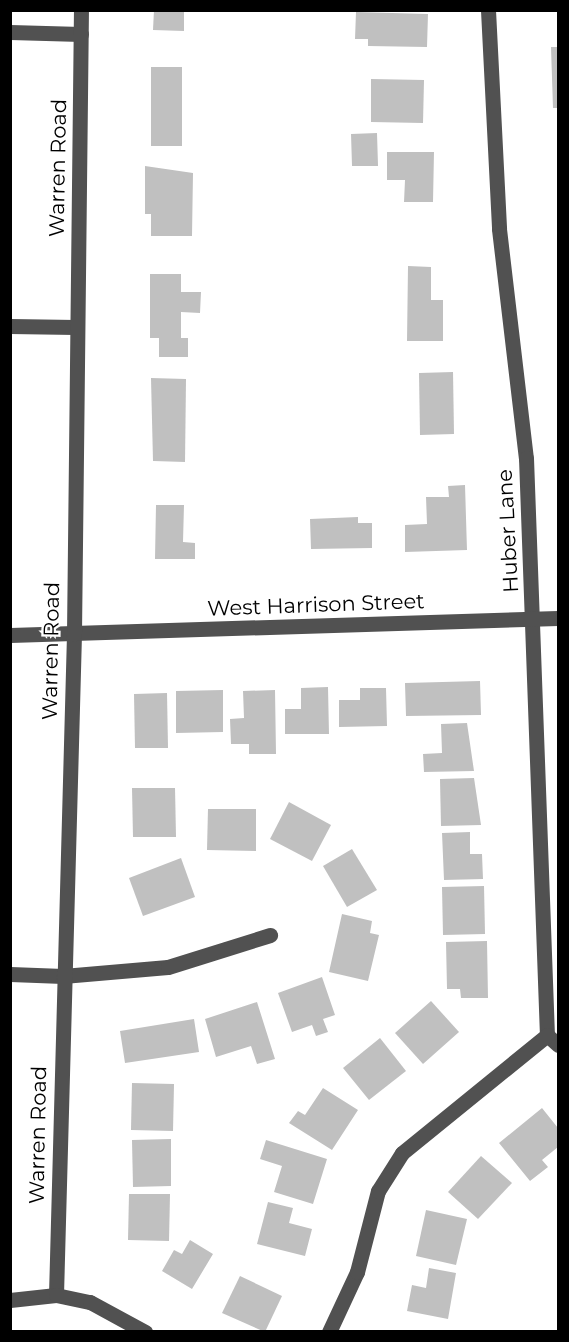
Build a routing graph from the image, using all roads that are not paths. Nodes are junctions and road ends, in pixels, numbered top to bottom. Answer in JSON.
{"nodes":[{"id":1,"x":81,"y":10,"type":"edge"},
{"id":2,"x":488,"y":10,"type":"edge"},
{"id":3,"x":10,"y":32,"type":"edge"},
{"id":4,"x":81,"y":34,"type":"junction"},
{"id":5,"x":10,"y":326,"type":"edge"},
{"id":6,"x":75,"y":327,"type":"junction"},
{"id":7,"x":558,"y":618,"type":"edge"},
{"id":8,"x":534,"y":619,"type":"junction"},
{"id":9,"x":74,"y":634,"type":"junction"},
{"id":10,"x":10,"y":636,"type":"edge"},
{"id":11,"x":270,"y":935,"type":"dead end"},
{"id":12,"x":10,"y":974,"type":"edge"},
{"id":13,"x":63,"y":976,"type":"junction"},
{"id":14,"x":553,"y":1040,"type":"edge"},
{"id":15,"x":56,"y":1295,"type":"junction"},
{"id":16,"x":10,"y":1300,"type":"edge"},
{"id":17,"x":145,"y":1332,"type":"edge"},
{"id":18,"x":329,"y":1332,"type":"edge"}],
"edges":[{"from":1,"to":4,"type":"street","name":"Warren Road"},
{"from":2,"to":8,"type":"street","name":"Huber Lane"},
{"from":3,"to":4,"type":"street"},
{"from":4,"to":6,"type":"street","name":"Warren Road"},
{"from":5,"to":6,"type":"street"},
{"from":6,"to":9,"type":"street","name":"Warren Road"},
{"from":7,"to":8,"type":"street","name":"West Harrison Street"},
{"from":8,"to":9,"type":"street","name":"West Harrison Street"},
{"from":8,"to":14,"type":"street","name":"Huber Lane"},
{"from":9,"to":10,"type":"street","name":"West Harrison Street"},
{"from":9,"to":13,"type":"street","name":"Warren Road"},
{"from":11,"to":13,"type":"street"},
{"from":12,"to":13,"type":"street"},
{"from":13,"to":15,"type":"street","name":"Warren Road"},
{"from":14,"to":18,"type":"street"},
{"from":15,"to":16,"type":"street"},
{"from":15,"to":17,"type":"street"}]}
